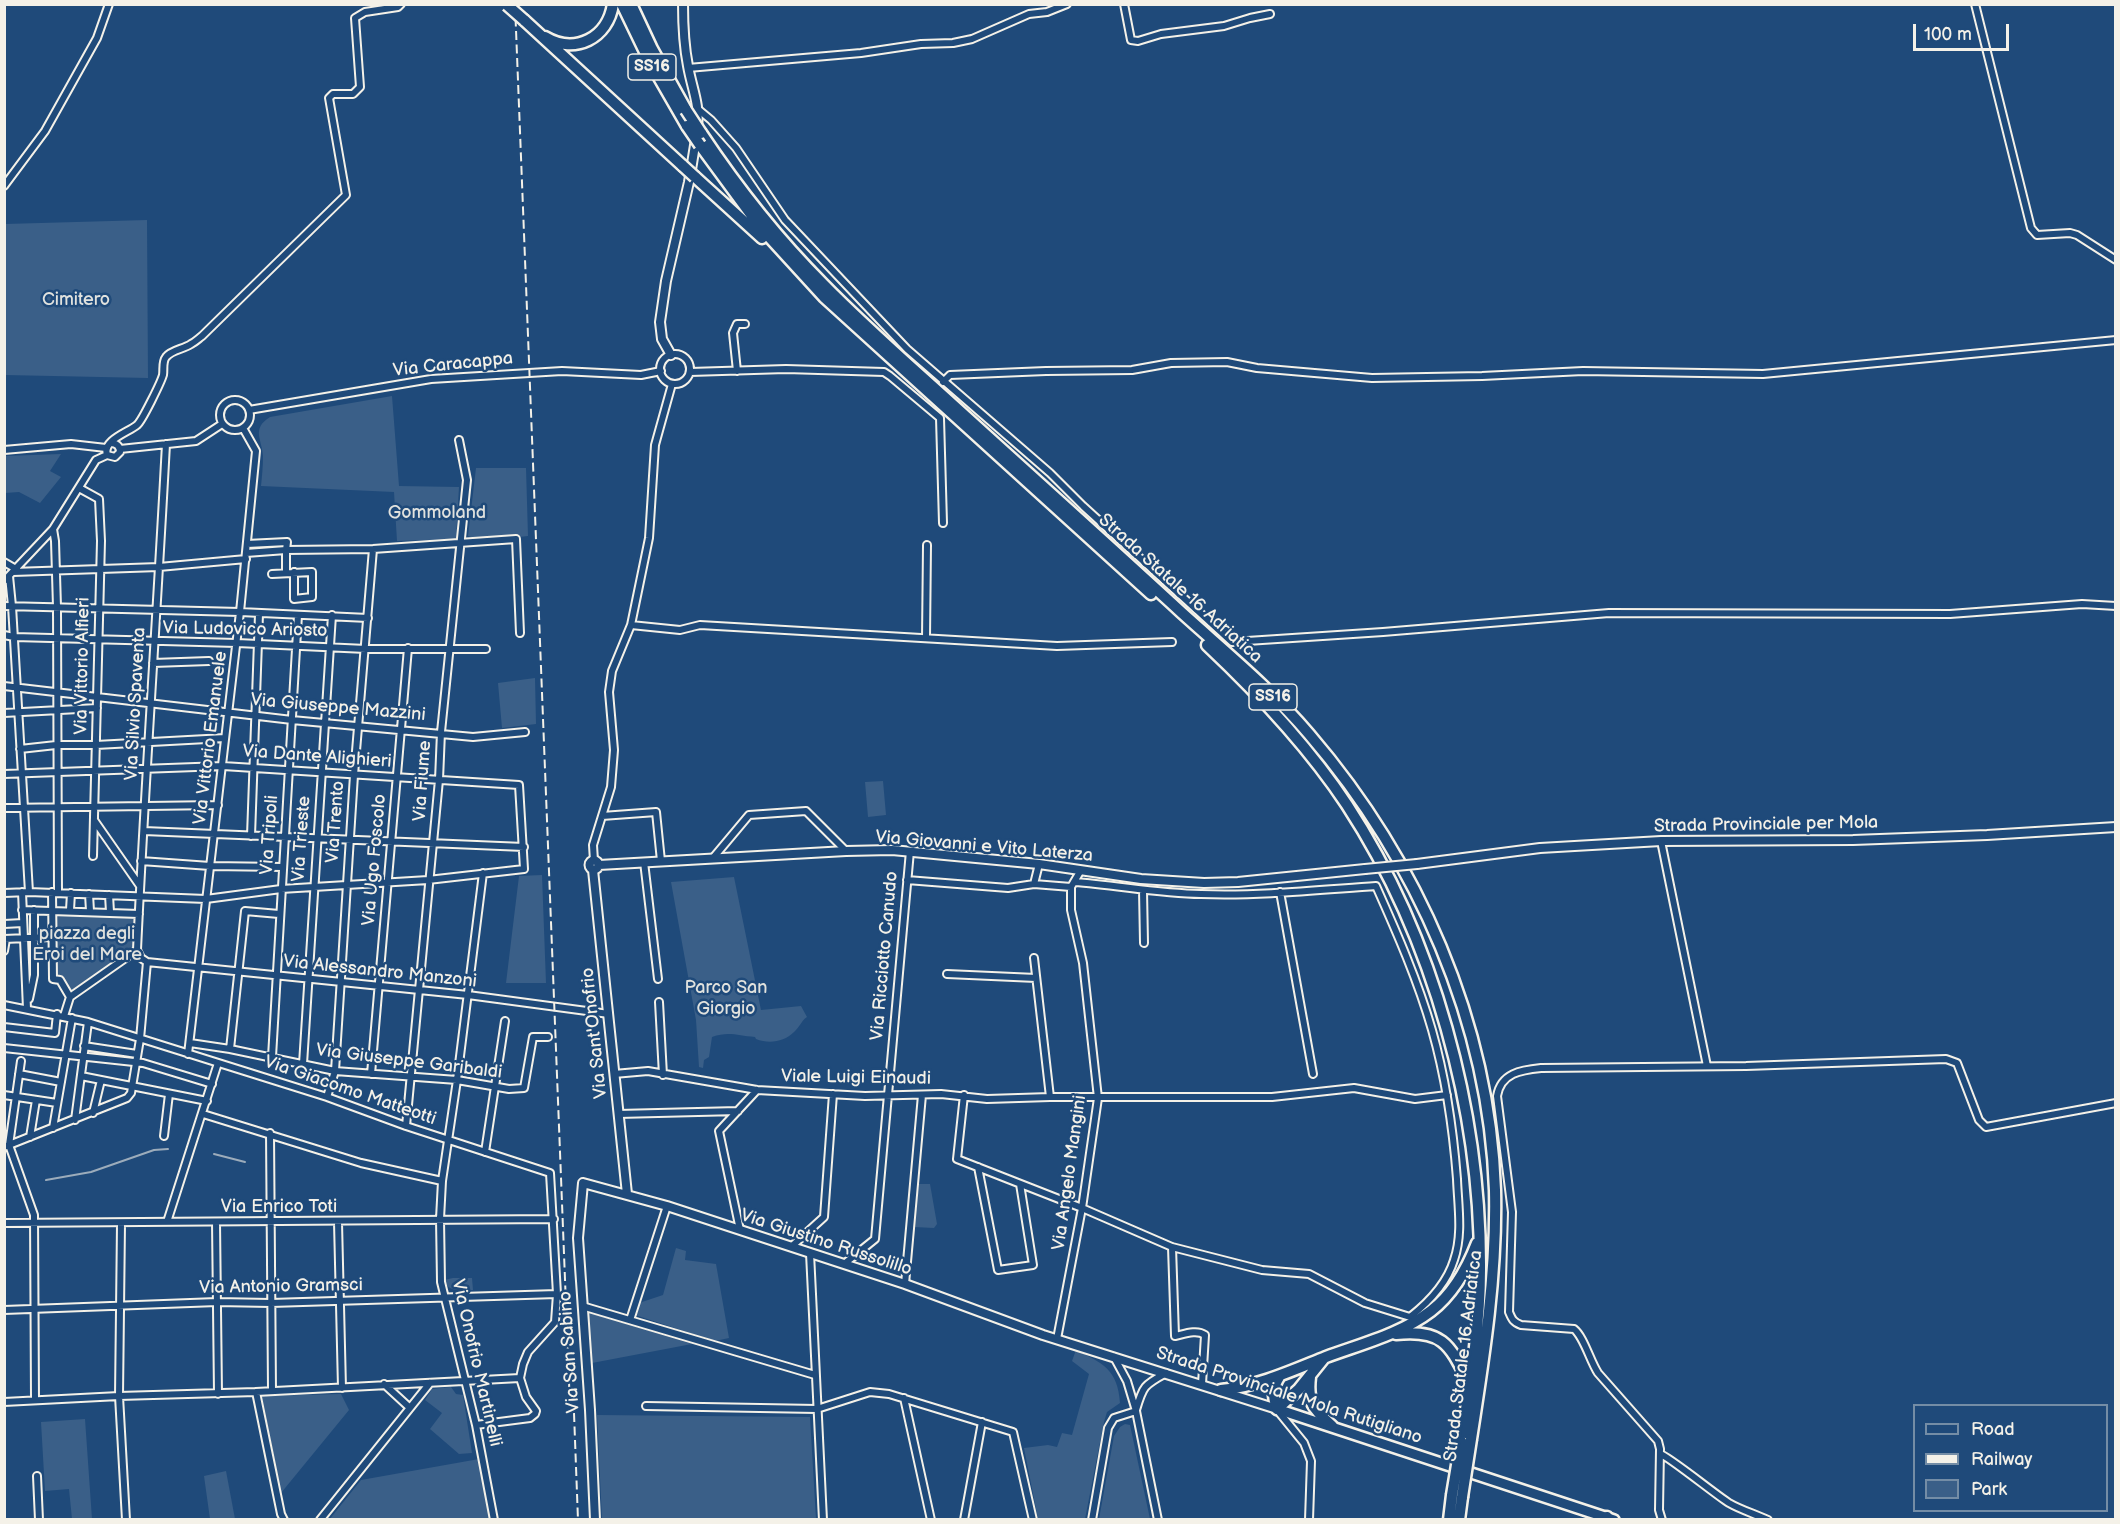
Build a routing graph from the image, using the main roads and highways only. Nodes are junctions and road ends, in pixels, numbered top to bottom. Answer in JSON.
{"nodes":[{"id":1,"x":613,"y":4,"type":"edge"},
{"id":2,"x":622,"y":4,"type":"edge"},
{"id":3,"x":631,"y":4,"type":"edge"},
{"id":4,"x":507,"y":5,"type":"edge"},
{"id":5,"x":524,"y":20,"type":"junction"},
{"id":6,"x":800,"y":272,"type":"junction"},
{"id":7,"x":1479,"y":1237,"type":"junction"},
{"id":8,"x":1390,"y":1334,"type":"junction"},
{"id":9,"x":1324,"y":1358,"type":"junction"},
{"id":10,"x":1279,"y":1377,"type":"junction"},
{"id":11,"x":1310,"y":1377,"type":"junction"},
{"id":12,"x":1470,"y":1385,"type":"junction"},
{"id":13,"x":1221,"y":1390,"type":"road end"},
{"id":14,"x":1277,"y":1409,"type":"junction"},
{"id":15,"x":1332,"y":1426,"type":"junction"},
{"id":16,"x":1466,"y":1440,"type":"junction"},
{"id":17,"x":1457,"y":1496,"type":"junction"},
{"id":18,"x":1610,"y":1519,"type":"edge"},
{"id":19,"x":1449,"y":1520,"type":"edge"},
{"id":20,"x":1459,"y":1520,"type":"edge"}],
"edges":[{"from":1,"to":5,"type":"highway"},
{"from":2,"to":6,"type":"highway","name":"Strada Statale 16 Adriatica","number":"SS16","bridge":true},
{"from":3,"to":16,"type":"highway","name":"Strada Statale 16 Adriatica","number":"SS16","bridge":true},
{"from":4,"to":5,"type":"highway","bridge":true},
{"from":5,"to":6,"type":"highway","bridge":true},
{"from":6,"to":7,"type":"highway","name":"Strada Statale 16 Adriatica","number":"SS16"},
{"from":7,"to":8,"type":"highway"},
{"from":7,"to":12,"type":"highway","name":"Strada Statale 16 Adriatica","number":"SS16"},
{"from":8,"to":9,"type":"highway"},
{"from":8,"to":12,"type":"highway"},
{"from":9,"to":10,"type":"highway"},
{"from":9,"to":11,"type":"highway"},
{"from":10,"to":13,"type":"highway"},
{"from":10,"to":14,"type":"highway"},
{"from":11,"to":14,"type":"highway"},
{"from":11,"to":15,"type":"highway"},
{"from":12,"to":16,"type":"highway","name":"Strada Statale 16 Adriatica","number":"SS16"},
{"from":14,"to":15,"type":"main road","name":"Strada Provinciale Mola Rutigliano"},
{"from":15,"to":18,"type":"main road","name":"Strada Provinciale Mola Rutigliano"},
{"from":16,"to":17,"type":"highway","name":"Strada Statale 16 Adriatica","number":"SS16","bridge":true},
{"from":17,"to":19,"type":"highway","name":"Strada Statale 16 Adriatica","number":"SS16"},
{"from":17,"to":20,"type":"highway","name":"Strada Statale 16 Adriatica","number":"SS16"}]}
